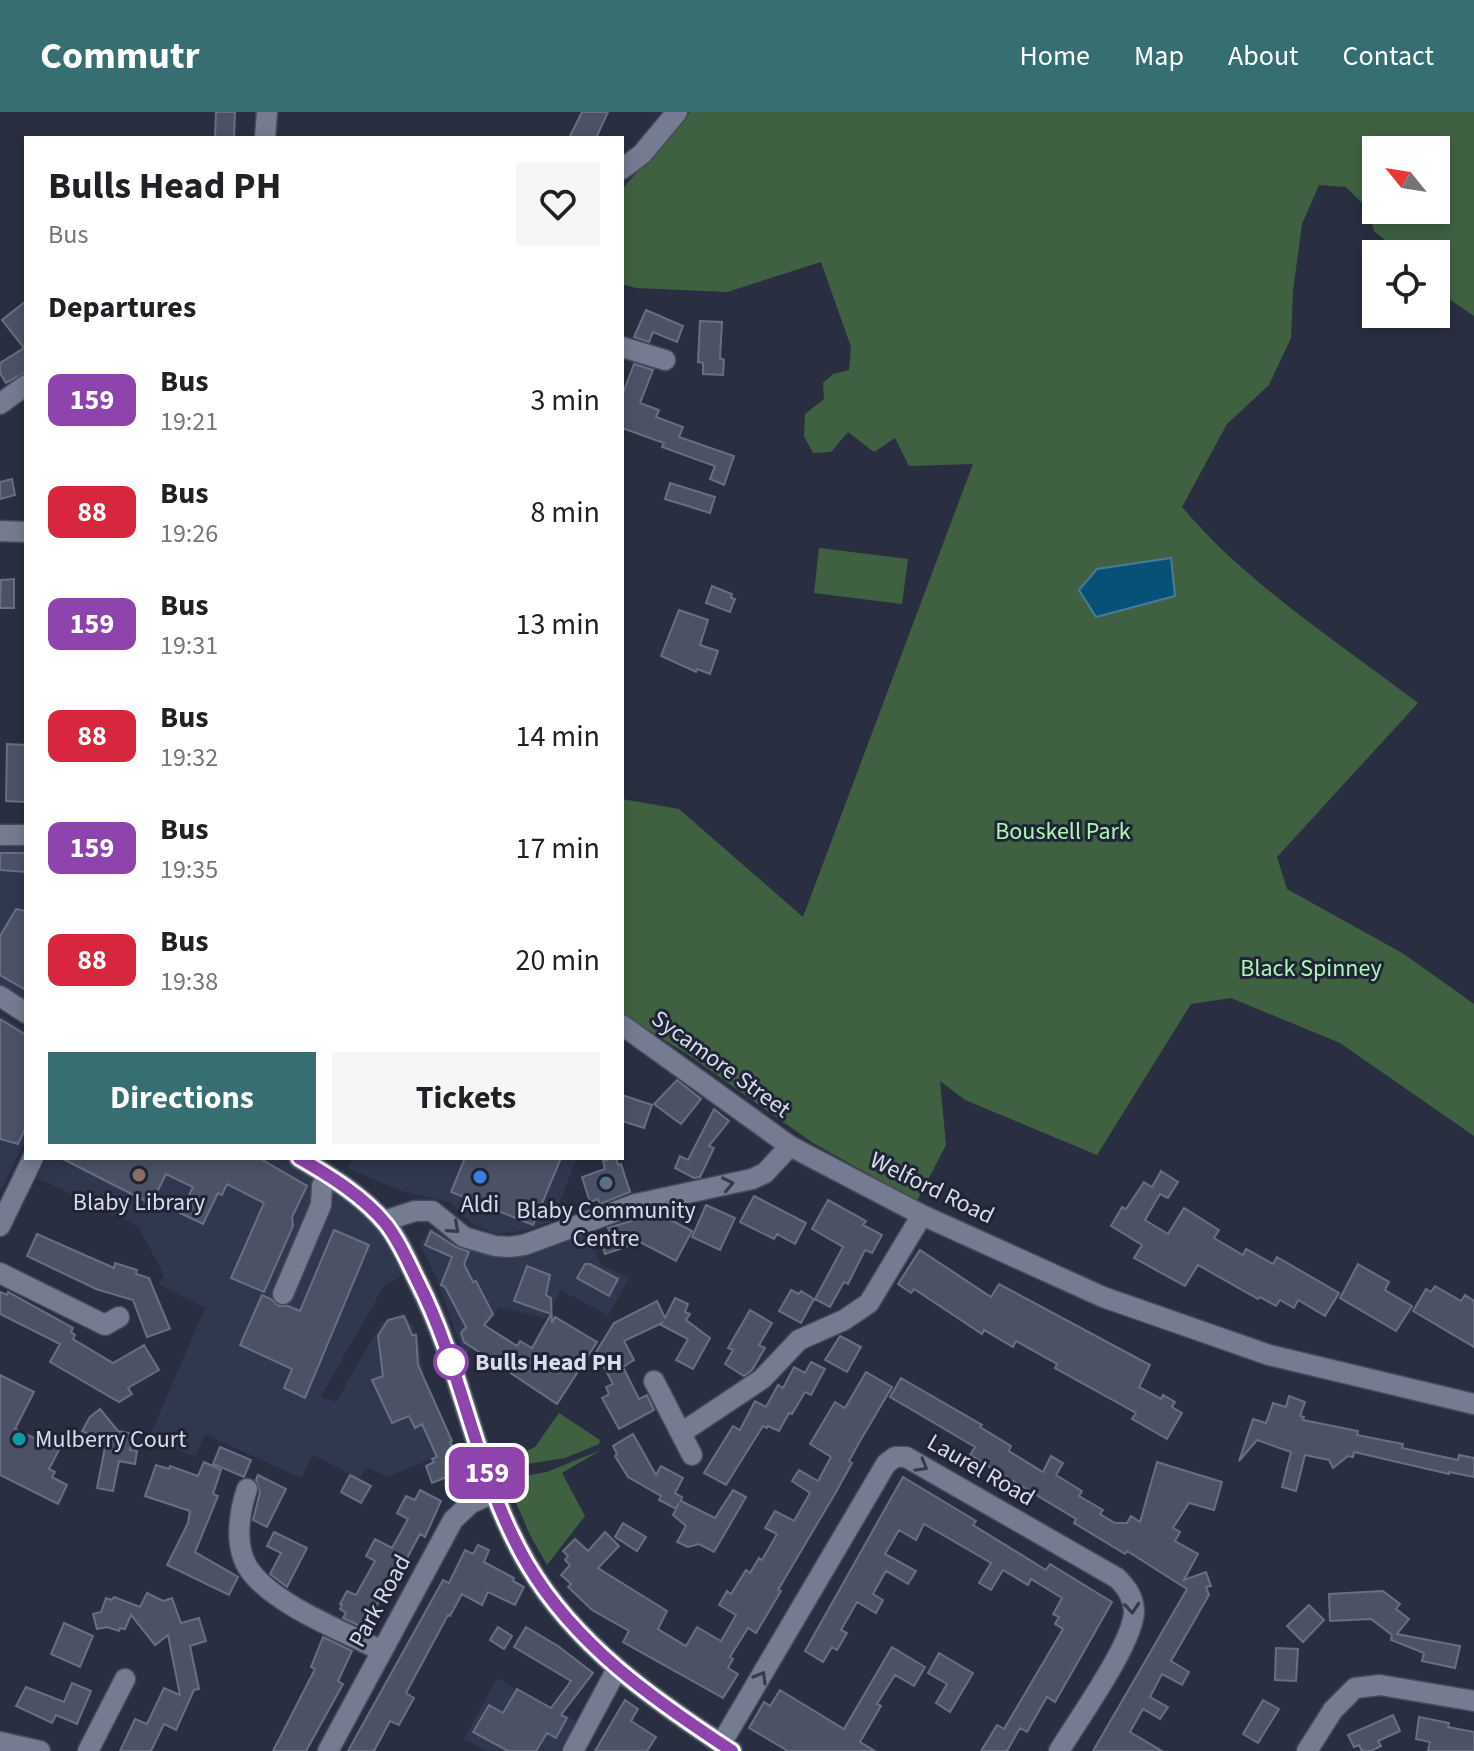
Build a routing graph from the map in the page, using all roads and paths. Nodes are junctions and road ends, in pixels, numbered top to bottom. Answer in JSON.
{"nodes":[{"id":1,"x":267,"y":112,"type":"edge"},
{"id":2,"x":677,"y":112,"type":"edge"},
{"id":3,"x":265,"y":136,"type":"edge"},
{"id":4,"x":624,"y":168,"type":"edge"},
{"id":5,"x":624,"y":348,"type":"edge"},
{"id":6,"x":665,"y":360,"type":"dead end"},
{"id":7,"x":24,"y":386,"type":"edge"},
{"id":8,"x":0,"y":404,"type":"edge"},
{"id":9,"x":0,"y":531,"type":"edge"},
{"id":10,"x":24,"y":532,"type":"edge"},
{"id":11,"x":0,"y":835,"type":"edge"},
{"id":12,"x":24,"y":835,"type":"edge"},
{"id":13,"x":0,"y":996,"type":"edge"},
{"id":14,"x":24,"y":1012,"type":"edge"},
{"id":15,"x":624,"y":1026,"type":"edge"},
{"id":16,"x":790,"y":1146,"type":"junction"},
{"id":17,"x":32,"y":1160,"type":"edge"},
{"id":18,"x":302,"y":1160,"type":"edge"},
{"id":19,"x":322,"y":1186,"type":"dead end"},
{"id":20,"x":922,"y":1215,"type":"junction"},
{"id":21,"x":384,"y":1221,"type":"junction"},
{"id":22,"x":0,"y":1226,"type":"edge"},
{"id":23,"x":0,"y":1273,"type":"edge"},
{"id":24,"x":283,"y":1294,"type":"dead end"},
{"id":25,"x":119,"y":1317,"type":"dead end"},
{"id":26,"x":654,"y":1381,"type":"dead end"},
{"id":27,"x":1474,"y":1404,"type":"edge"},
{"id":28,"x":681,"y":1433,"type":"junction"},
{"id":29,"x":692,"y":1455,"type":"dead end"},
{"id":30,"x":247,"y":1489,"type":"dead end"},
{"id":31,"x":494,"y":1493,"type":"junction"},
{"id":32,"x":382,"y":1651,"type":"junction"},
{"id":33,"x":617,"y":1669,"type":"junction"},
{"id":34,"x":125,"y":1679,"type":"dead end"},
{"id":35,"x":1474,"y":1701,"type":"edge"},
{"id":36,"x":0,"y":1742,"type":"edge"},
{"id":37,"x":727,"y":1748,"type":"edge"},
{"id":38,"x":40,"y":1751,"type":"edge"},
{"id":39,"x":88,"y":1751,"type":"edge"},
{"id":40,"x":328,"y":1751,"type":"edge"},
{"id":41,"x":573,"y":1751,"type":"edge"},
{"id":42,"x":1059,"y":1751,"type":"edge"},
{"id":43,"x":1307,"y":1751,"type":"edge"}],
"edges":[{"from":1,"to":3,"type":"street"},
{"from":2,"to":4,"type":"street"},
{"from":5,"to":6,"type":"street"},
{"from":7,"to":8,"type":"street"},
{"from":9,"to":10,"type":"street"},
{"from":11,"to":12,"type":"street"},
{"from":13,"to":14,"type":"street"},
{"from":15,"to":16,"type":"street","name":"Sycamore Street"},
{"from":16,"to":20,"type":"street","name":"Welford Road"},
{"from":21,"to":16,"type":"street","one_way":true},
{"from":17,"to":22,"type":"street"},
{"from":18,"to":21,"type":"street"},
{"from":19,"to":24,"type":"street"},
{"from":20,"to":27,"type":"street","name":"Welford Road"},
{"from":20,"to":28,"type":"street"},
{"from":21,"to":31,"type":"street"},
{"from":23,"to":25,"type":"street"},
{"from":26,"to":28,"type":"street"},
{"from":28,"to":29,"type":"street"},
{"from":30,"to":32,"type":"street"},
{"from":31,"to":32,"type":"street","name":"Park Road"},
{"from":31,"to":33,"type":"street"},
{"from":32,"to":40,"type":"street","name":"Park Road"},
{"from":33,"to":37,"type":"street"},
{"from":33,"to":41,"type":"street"},
{"from":34,"to":39,"type":"street"},
{"from":35,"to":43,"type":"street"},
{"from":36,"to":38,"type":"street"},
{"from":37,"to":42,"type":"street","name":"Laurel Road","one_way":true}]}
